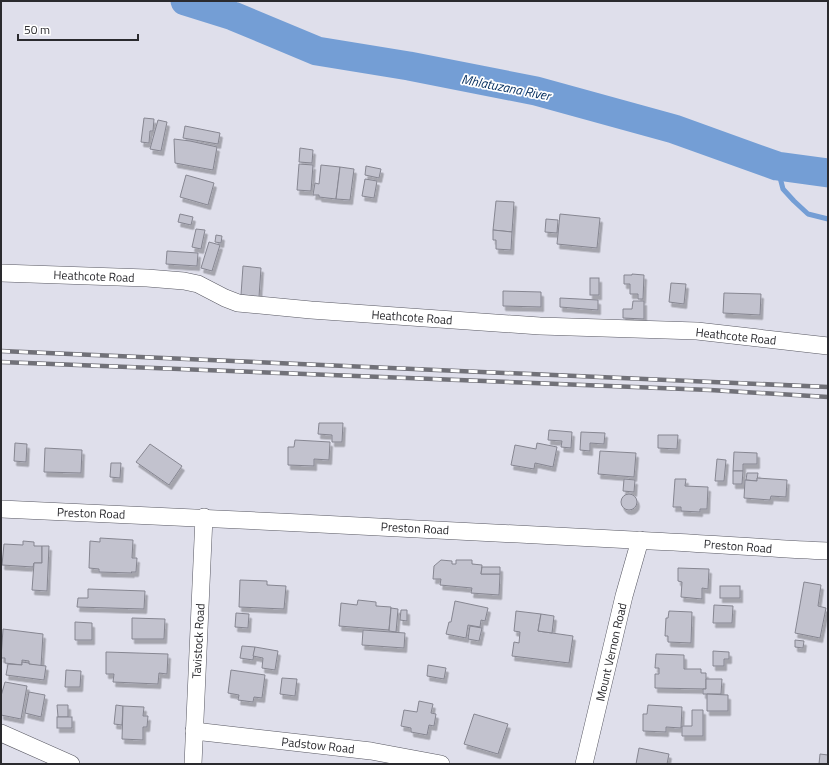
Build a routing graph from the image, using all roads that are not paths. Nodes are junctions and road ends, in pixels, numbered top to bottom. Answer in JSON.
{"nodes":[{"id":1,"x":1,"y":273,"type":"edge"},
{"id":2,"x":828,"y":346,"type":"edge"},
{"id":3,"x":1,"y":509,"type":"edge"},
{"id":4,"x":204,"y":517,"type":"junction"},
{"id":5,"x":640,"y":540,"type":"junction"},
{"id":6,"x":828,"y":551,"type":"edge"},
{"id":7,"x":194,"y":731,"type":"junction"},
{"id":8,"x":1,"y":734,"type":"edge"},
{"id":9,"x":71,"y":764,"type":"edge"},
{"id":10,"x":192,"y":764,"type":"edge"},
{"id":11,"x":441,"y":764,"type":"edge"},
{"id":12,"x":584,"y":764,"type":"edge"}],
"edges":[{"from":1,"to":2,"type":"street","name":"Heathcote Road"},
{"from":3,"to":4,"type":"street","name":"Preston Road"},
{"from":4,"to":5,"type":"street","name":"Preston Road"},
{"from":4,"to":7,"type":"street","name":"Tavistock Road"},
{"from":5,"to":6,"type":"street","name":"Preston Road"},
{"from":5,"to":12,"type":"street","name":"Mount Vernon Road"},
{"from":7,"to":10,"type":"street","name":"Tavistock Road"},
{"from":7,"to":11,"type":"street","name":"Padstow Road"},
{"from":8,"to":9,"type":"street"}]}
